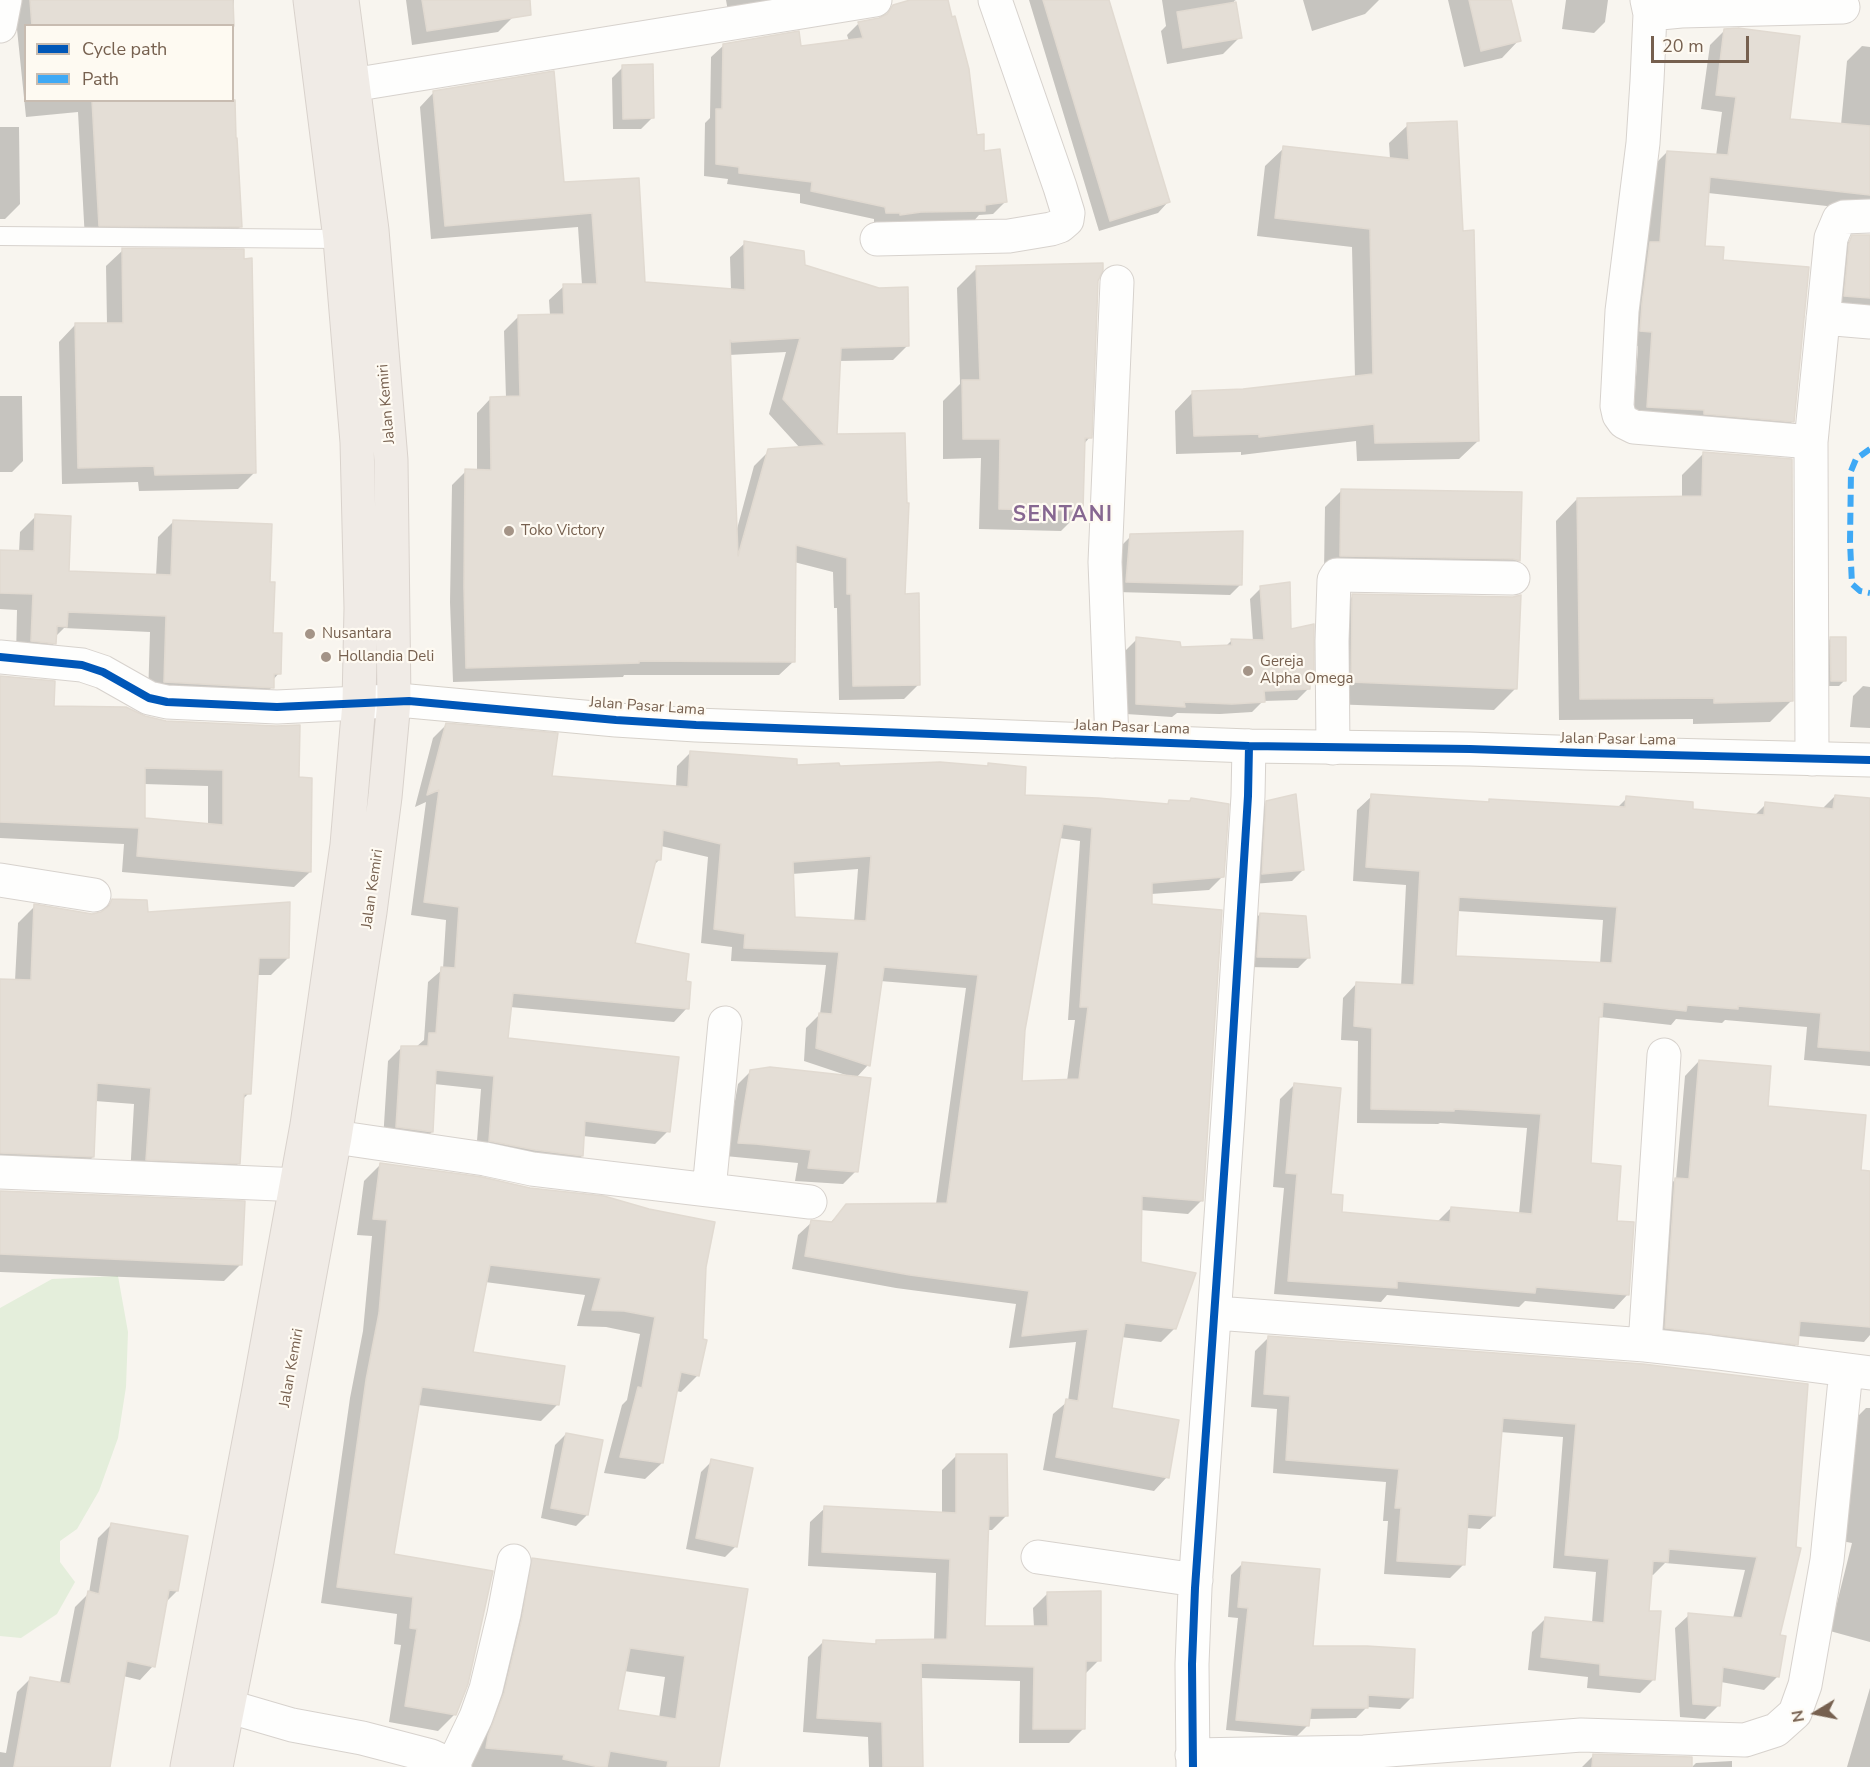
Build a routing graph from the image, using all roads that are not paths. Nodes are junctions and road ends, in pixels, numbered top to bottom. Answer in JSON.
{"nodes":[{"id":1,"x":5,"y":0,"type":"edge"},
{"id":2,"x":310,"y":0,"type":"edge"},
{"id":3,"x":342,"y":0,"type":"edge"},
{"id":4,"x":875,"y":0,"type":"edge"},
{"id":5,"x":995,"y":0,"type":"edge"},
{"id":6,"x":1649,"y":7,"type":"edge"},
{"id":7,"x":1843,"y":7,"type":"dead end"},
{"id":8,"x":0,"y":26,"type":"edge"},
{"id":9,"x":352,"y":85,"type":"junction"},
{"id":10,"x":1870,"y":216,"type":"edge"},
{"id":11,"x":0,"y":236,"type":"edge"},
{"id":12,"x":340,"y":239,"type":"junction"},
{"id":13,"x":877,"y":239,"type":"dead end"},
{"id":14,"x":1117,"y":282,"type":"dead end"},
{"id":15,"x":1823,"y":318,"type":"junction"},
{"id":16,"x":1870,"y":322,"type":"edge"},
{"id":17,"x":1811,"y":442,"type":"junction"},
{"id":18,"x":1513,"y":578,"type":"dead end"},
{"id":19,"x":0,"y":657,"type":"edge"},
{"id":20,"x":394,"y":701,"type":"junction"},
{"id":21,"x":359,"y":703,"type":"junction"},
{"id":22,"x":1112,"y":741,"type":"junction"},
{"id":23,"x":1249,"y":746,"type":"junction"},
{"id":24,"x":1333,"y":748,"type":"junction"},
{"id":25,"x":1812,"y":759,"type":"junction"},
{"id":26,"x":1870,"y":760,"type":"edge"},
{"id":27,"x":0,"y":880,"type":"edge"},
{"id":28,"x":94,"y":895,"type":"dead end"},
{"id":29,"x":725,"y":1023,"type":"dead end"},
{"id":30,"x":1664,"y":1055,"type":"dead end"},
{"id":31,"x":335,"y":1137,"type":"junction"},
{"id":32,"x":0,"y":1172,"type":"edge"},
{"id":33,"x":311,"y":1185,"type":"junction"},
{"id":34,"x":709,"y":1190,"type":"junction"},
{"id":35,"x":810,"y":1202,"type":"dead end"},
{"id":36,"x":1216,"y":1313,"type":"junction"},
{"id":37,"x":1645,"y":1346,"type":"junction"},
{"id":38,"x":1858,"y":1371,"type":"edge"},
{"id":39,"x":1038,"y":1557,"type":"dead end"},
{"id":40,"x":514,"y":1561,"type":"dead end"},
{"id":41,"x":1196,"y":1580,"type":"junction"},
{"id":42,"x":227,"y":1706,"type":"junction"},
{"id":43,"x":1193,"y":1761,"type":"edge"},
{"id":44,"x":454,"y":1766,"type":"edge"},
{"id":45,"x":187,"y":1767,"type":"edge"},
{"id":46,"x":216,"y":1767,"type":"edge"}],
"edges":[{"from":1,"to":8,"type":"street"},
{"from":2,"to":12,"type":"highway","name":"Jalan Kemiri"},
{"from":3,"to":9,"type":"highway","name":"Jalan Kemiri"},
{"from":4,"to":9,"type":"street"},
{"from":5,"to":13,"type":"street"},
{"from":6,"to":7,"type":"street"},
{"from":6,"to":17,"type":"street"},
{"from":9,"to":20,"type":"highway","name":"Jalan Kemiri"},
{"from":10,"to":15,"type":"street"},
{"from":11,"to":12,"type":"lane"},
{"from":12,"to":21,"type":"highway","name":"Jalan Kemiri"},
{"from":14,"to":22,"type":"street"},
{"from":15,"to":16,"type":"street"},
{"from":15,"to":17,"type":"street"},
{"from":17,"to":25,"type":"street"},
{"from":18,"to":24,"type":"street"},
{"from":19,"to":21,"type":"street","name":"Jalan Pasar Lama"},
{"from":20,"to":21,"type":"street","name":"Jalan Pasar Lama"},
{"from":20,"to":22,"type":"street","name":"Jalan Pasar Lama"},
{"from":20,"to":31,"type":"highway","name":"Jalan Kemiri"},
{"from":21,"to":33,"type":"highway","name":"Jalan Kemiri"},
{"from":22,"to":23,"type":"street","name":"Jalan Pasar Lama"},
{"from":23,"to":24,"type":"street","name":"Jalan Pasar Lama"},
{"from":23,"to":36,"type":"street"},
{"from":24,"to":25,"type":"street","name":"Jalan Pasar Lama"},
{"from":25,"to":26,"type":"street","name":"Jalan Pasar Lama"},
{"from":27,"to":28,"type":"street"},
{"from":29,"to":34,"type":"street"},
{"from":30,"to":37,"type":"street"},
{"from":31,"to":33,"type":"highway","name":"Jalan Kemiri"},
{"from":31,"to":34,"type":"street"},
{"from":32,"to":33,"type":"street"},
{"from":33,"to":42,"type":"highway","name":"Jalan Kemiri"},
{"from":33,"to":45,"type":"highway","name":"Jalan Kemiri"},
{"from":34,"to":35,"type":"street"},
{"from":36,"to":37,"type":"street"},
{"from":36,"to":41,"type":"street"},
{"from":37,"to":38,"type":"street"},
{"from":38,"to":43,"type":"street"},
{"from":39,"to":41,"type":"street"},
{"from":40,"to":44,"type":"street"},
{"from":41,"to":43,"type":"street"},
{"from":42,"to":44,"type":"street"},
{"from":42,"to":46,"type":"highway","name":"Jalan Kemiri"}]}
